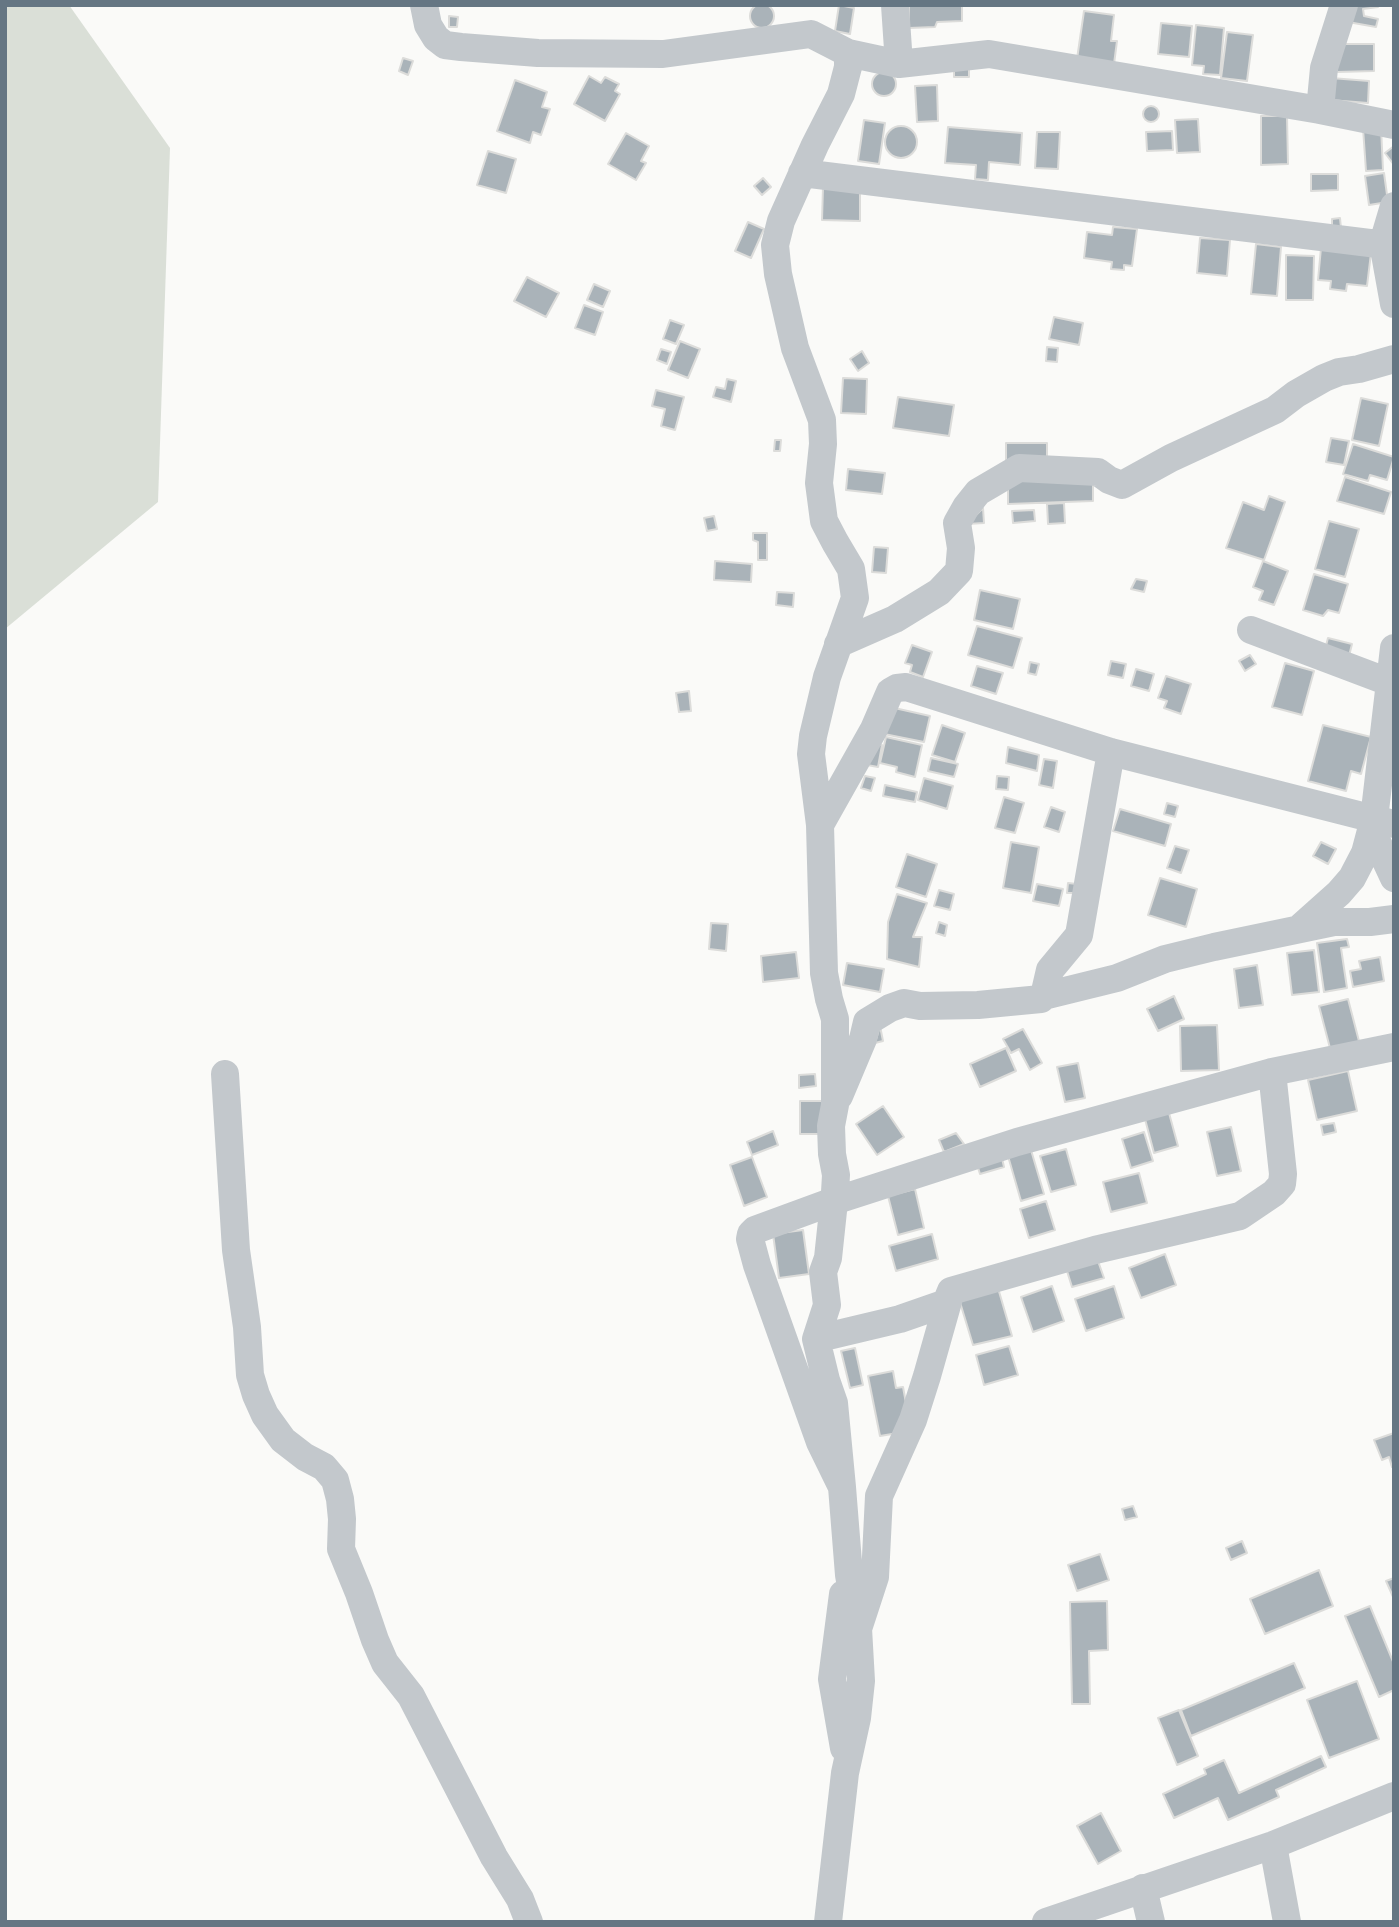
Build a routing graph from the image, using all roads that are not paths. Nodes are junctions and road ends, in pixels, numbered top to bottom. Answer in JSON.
{"nodes":[{"id":1,"x":424,"y":5,"type":"edge"},
{"id":2,"x":895,"y":5,"type":"edge"},
{"id":3,"x":1345,"y":5,"type":"edge"},
{"id":4,"x":848,"y":53,"type":"junction"},
{"id":5,"x":899,"y":64,"type":"junction"},
{"id":6,"x":1320,"y":110,"type":"junction"},
{"id":7,"x":1394,"y":124,"type":"edge"},
{"id":8,"x":803,"y":173,"type":"junction"},
{"id":9,"x":1394,"y":206,"type":"edge"},
{"id":10,"x":1388,"y":245,"type":"edge"},
{"id":11,"x":1394,"y":304,"type":"edge"},
{"id":12,"x":1394,"y":359,"type":"edge"},
{"id":13,"x":1251,"y":630,"type":"dead end"},
{"id":14,"x":838,"y":645,"type":"junction"},
{"id":15,"x":1394,"y":648,"type":"edge"},
{"id":16,"x":1392,"y":683,"type":"edge"},
{"id":17,"x":1111,"y":752,"type":"junction"},
{"id":18,"x":820,"y":825,"type":"junction"},
{"id":19,"x":1380,"y":825,"type":"edge"},
{"id":20,"x":1394,"y":878,"type":"edge"},
{"id":21,"x":1394,"y":919,"type":"edge"},
{"id":22,"x":1298,"y":930,"type":"junction"},
{"id":23,"x":1044,"y":996,"type":"junction"},
{"id":24,"x":1394,"y":1047,"type":"edge"},
{"id":25,"x":1272,"y":1072,"type":"junction"},
{"id":26,"x":225,"y":1073,"type":"dead end"},
{"id":27,"x":835,"y":1105,"type":"junction"},
{"id":28,"x":834,"y":1201,"type":"junction"},
{"id":29,"x":951,"y":1291,"type":"junction"},
{"id":30,"x":816,"y":1339,"type":"junction"},
{"id":31,"x":842,"y":1487,"type":"junction"},
{"id":32,"x":847,"y":1562,"type":"junction"},
{"id":33,"x":858,"y":1628,"type":"junction"},
{"id":34,"x":846,"y":1765,"type":"junction"},
{"id":35,"x":1394,"y":1796,"type":"edge"},
{"id":36,"x":1273,"y":1845,"type":"junction"},
{"id":37,"x":1143,"y":1888,"type":"junction"},
{"id":38,"x":529,"y":1922,"type":"edge"},
{"id":39,"x":828,"y":1922,"type":"edge"},
{"id":40,"x":1046,"y":1922,"type":"edge"},
{"id":41,"x":1152,"y":1922,"type":"edge"},
{"id":42,"x":1287,"y":1922,"type":"edge"}],
"edges":[{"from":1,"to":4,"type":"street"},
{"from":2,"to":5,"type":"street"},
{"from":3,"to":6,"type":"street"},
{"from":4,"to":5,"type":"street"},
{"from":4,"to":8,"type":"street"},
{"from":5,"to":6,"type":"street"},
{"from":6,"to":7,"type":"street"},
{"from":8,"to":10,"type":"street"},
{"from":8,"to":14,"type":"street"},
{"from":9,"to":10,"type":"street"},
{"from":10,"to":11,"type":"street"},
{"from":12,"to":14,"type":"street"},
{"from":13,"to":16,"type":"street"},
{"from":14,"to":18,"type":"street"},
{"from":15,"to":16,"type":"street"},
{"from":16,"to":19,"type":"street"},
{"from":17,"to":18,"type":"street"},
{"from":17,"to":19,"type":"street"},
{"from":17,"to":23,"type":"street"},
{"from":18,"to":27,"type":"street"},
{"from":19,"to":20,"type":"street"},
{"from":19,"to":22,"type":"street"},
{"from":21,"to":22,"type":"street"},
{"from":22,"to":23,"type":"street"},
{"from":23,"to":27,"type":"street"},
{"from":24,"to":25,"type":"street"},
{"from":25,"to":28,"type":"street"},
{"from":25,"to":29,"type":"street"},
{"from":26,"to":38,"type":"street"},
{"from":27,"to":28,"type":"street"},
{"from":28,"to":30,"type":"street"},
{"from":28,"to":31,"type":"street"},
{"from":29,"to":30,"type":"street"},
{"from":29,"to":33,"type":"street"},
{"from":30,"to":31,"type":"street"},
{"from":31,"to":32,"type":"street"},
{"from":32,"to":33,"type":"street"},
{"from":32,"to":34,"type":"street"},
{"from":33,"to":34,"type":"street"},
{"from":34,"to":39,"type":"street"},
{"from":35,"to":36,"type":"street"},
{"from":36,"to":37,"type":"street"},
{"from":36,"to":42,"type":"street"},
{"from":37,"to":40,"type":"street"},
{"from":37,"to":41,"type":"street"}]}
